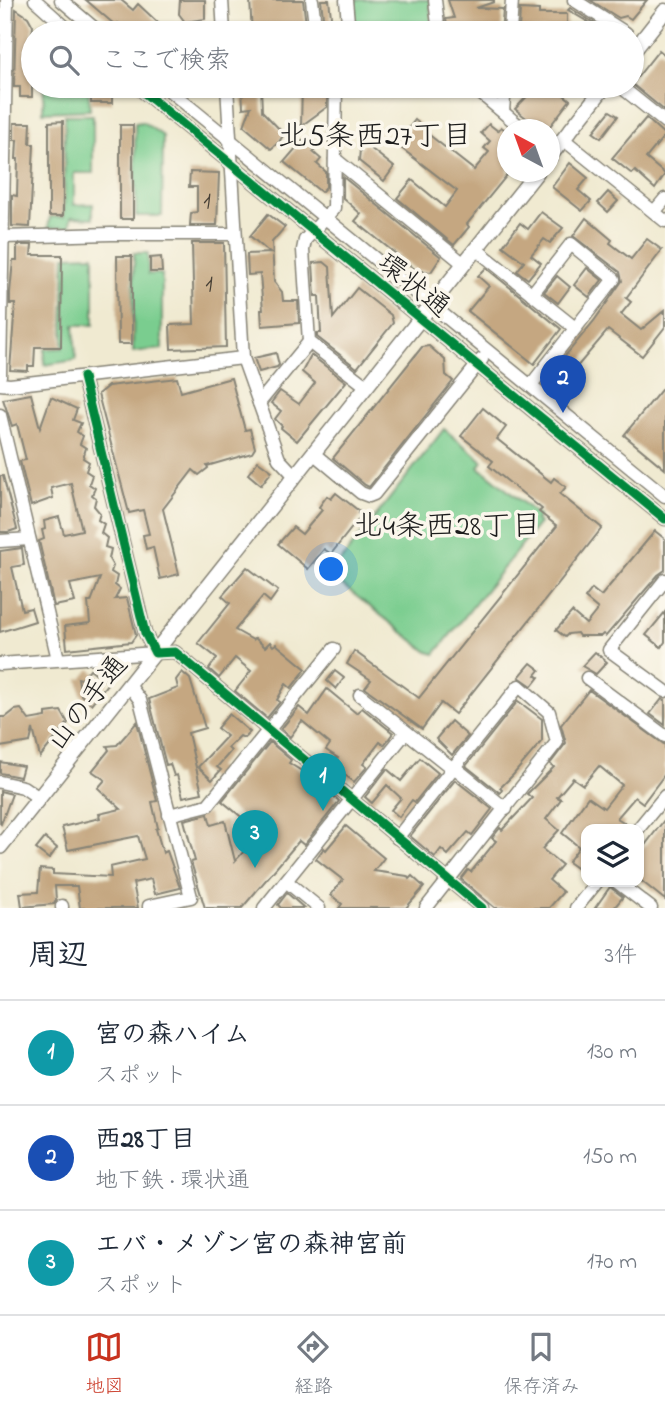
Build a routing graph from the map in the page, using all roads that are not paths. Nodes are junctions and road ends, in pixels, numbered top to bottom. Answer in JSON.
{"nodes":[{"id":1,"x":7,"y":0,"type":"edge"},
{"id":2,"x":35,"y":0,"type":"edge"},
{"id":3,"x":61,"y":0,"type":"edge"},
{"id":4,"x":222,"y":0,"type":"edge"},
{"id":5,"x":312,"y":0,"type":"edge"},
{"id":6,"x":346,"y":0,"type":"edge"},
{"id":7,"x":435,"y":0,"type":"edge"},
{"id":8,"x":574,"y":0,"type":"edge"},
{"id":9,"x":515,"y":1,"type":"edge"},
{"id":10,"x":665,"y":11,"type":"edge"},
{"id":11,"x":59,"y":21,"type":"edge"},
{"id":12,"x":86,"y":21,"type":"edge"},
{"id":13,"x":223,"y":21,"type":"edge"},
{"id":14,"x":315,"y":21,"type":"edge"},
{"id":15,"x":348,"y":21,"type":"edge"},
{"id":16,"x":438,"y":21,"type":"edge"},
{"id":17,"x":512,"y":21,"type":"edge"},
{"id":18,"x":607,"y":21,"type":"edge"},
{"id":19,"x":644,"y":34,"type":"edge"},
{"id":20,"x":151,"y":98,"type":"edge"},
{"id":21,"x":179,"y":98,"type":"edge"},
{"id":22,"x":228,"y":98,"type":"edge"},
{"id":23,"x":335,"y":98,"type":"edge"},
{"id":24,"x":487,"y":98,"type":"edge"},
{"id":25,"x":504,"y":98,"type":"edge"},
{"id":26,"x":595,"y":98,"type":"edge"},
{"id":27,"x":635,"y":98,"type":"edge"},
{"id":28,"x":503,"y":111,"type":"junction"},
{"id":29,"x":512,"y":119,"type":"edge"},
{"id":30,"x":665,"y":122,"type":"edge"},
{"id":31,"x":563,"y":139,"type":"junction"},
{"id":32,"x":230,"y":140,"type":"junction"},
{"id":33,"x":560,"y":142,"type":"edge"},
{"id":34,"x":335,"y":159,"type":"junction"},
{"id":35,"x":231,"y":163,"type":"junction"},
{"id":36,"x":529,"y":182,"type":"edge"},
{"id":37,"x":2,"y":198,"type":"edge"},
{"id":38,"x":665,"y":199,"type":"edge"},
{"id":39,"x":654,"y":212,"type":"junction"},
{"id":40,"x":325,"y":217,"type":"junction"},
{"id":41,"x":665,"y":221,"type":"edge"},
{"id":42,"x":313,"y":230,"type":"junction"},
{"id":43,"x":236,"y":234,"type":"junction"},
{"id":44,"x":3,"y":237,"type":"junction"},
{"id":45,"x":476,"y":249,"type":"junction"},
{"id":46,"x":464,"y":264,"type":"junction"},
{"id":47,"x":531,"y":294,"type":"junction"},
{"id":48,"x":432,"y":304,"type":"junction"},
{"id":49,"x":421,"y":318,"type":"junction"},
{"id":50,"x":575,"y":328,"type":"junction"},
{"id":51,"x":309,"y":342,"type":"junction"},
{"id":52,"x":489,"y":351,"type":"junction"},
{"id":53,"x":243,"y":358,"type":"junction"},
{"id":54,"x":478,"y":365,"type":"junction"},
{"id":55,"x":0,"y":376,"type":"edge"},
{"id":56,"x":83,"y":377,"type":"junction"},
{"id":57,"x":0,"y":384,"type":"edge"},
{"id":58,"x":531,"y":385,"type":"junction"},
{"id":59,"x":366,"y":386,"type":"junction"},
{"id":60,"x":259,"y":403,"type":"junction"},
{"id":61,"x":0,"y":415,"type":"edge"},
{"id":62,"x":313,"y":453,"type":"junction"},
{"id":63,"x":295,"y":476,"type":"junction"},
{"id":64,"x":665,"y":496,"type":"edge"},
{"id":65,"x":665,"y":519,"type":"edge"},
{"id":66,"x":29,"y":539,"type":"junction"},
{"id":67,"x":0,"y":541,"type":"edge"},
{"id":68,"x":665,"y":580,"type":"edge"},
{"id":69,"x":334,"y":649,"type":"dead end"},
{"id":70,"x":155,"y":653,"type":"junction"},
{"id":71,"x":58,"y":659,"type":"junction"},
{"id":72,"x":0,"y":664,"type":"edge"},
{"id":73,"x":587,"y":678,"type":"dead end"},
{"id":74,"x":129,"y":685,"type":"junction"},
{"id":75,"x":665,"y":691,"type":"edge"},
{"id":76,"x":360,"y":695,"type":"dead end"},
{"id":77,"x":269,"y":730,"type":"junction"},
{"id":78,"x":406,"y":732,"type":"junction"},
{"id":79,"x":665,"y":736,"type":"edge"},
{"id":80,"x":454,"y":768,"type":"junction"},
{"id":81,"x":0,"y":782,"type":"edge"},
{"id":82,"x":665,"y":796,"type":"edge"},
{"id":83,"x":39,"y":798,"type":"junction"},
{"id":84,"x":352,"y":800,"type":"junction"},
{"id":85,"x":506,"y":809,"type":"junction"},
{"id":86,"x":654,"y":810,"type":"junction"},
{"id":87,"x":169,"y":815,"type":"junction"},
{"id":88,"x":665,"y":818,"type":"edge"},
{"id":89,"x":642,"y":824,"type":"edge"},
{"id":90,"x":397,"y":838,"type":"junction"},
{"id":91,"x":0,"y":847,"type":"edge"},
{"id":92,"x":448,"y":880,"type":"junction"},
{"id":93,"x":286,"y":881,"type":"junction"},
{"id":94,"x":593,"y":887,"type":"edge"},
{"id":95,"x":624,"y":887,"type":"edge"},
{"id":96,"x":149,"y":908,"type":"edge"},
{"id":97,"x":264,"y":908,"type":"edge"},
{"id":98,"x":319,"y":908,"type":"edge"},
{"id":99,"x":426,"y":908,"type":"edge"},
{"id":100,"x":482,"y":908,"type":"edge"},
{"id":101,"x":576,"y":908,"type":"edge"},
{"id":102,"x":651,"y":908,"type":"edge"}],
"edges":[{"from":1,"to":37,"type":"street"},
{"from":2,"to":11,"type":"street"},
{"from":3,"to":12,"type":"street"},
{"from":4,"to":13,"type":"street"},
{"from":5,"to":14,"type":"street"},
{"from":6,"to":15,"type":"street"},
{"from":7,"to":16,"type":"street"},
{"from":8,"to":18,"type":"street"},
{"from":9,"to":17,"type":"street"},
{"from":10,"to":19,"type":"main road"},
{"from":20,"to":35,"type":"street","name":"環状通"},
{"from":21,"to":32,"type":"street","name":"環状通"},
{"from":22,"to":32,"type":"street"},
{"from":23,"to":34,"type":"street"},
{"from":24,"to":28,"type":"street"},
{"from":25,"to":28,"type":"street"},
{"from":26,"to":31,"type":"main road"},
{"from":27,"to":30,"type":"street"},
{"from":28,"to":29,"type":"street"},
{"from":31,"to":33,"type":"main road"},
{"from":31,"to":39,"type":"street"},
{"from":32,"to":35,"type":"street"},
{"from":32,"to":40,"type":"street","name":"環状通"},
{"from":34,"to":40,"type":"street"},
{"from":34,"to":46,"type":"street"},
{"from":35,"to":42,"type":"street","name":"環状通"},
{"from":35,"to":43,"type":"street"},
{"from":36,"to":45,"type":"main road","name":"山の手通"},
{"from":37,"to":44,"type":"street"},
{"from":38,"to":39,"type":"street"},
{"from":39,"to":41,"type":"street"},
{"from":40,"to":42,"type":"street"},
{"from":40,"to":48,"type":"street","name":"環状通"},
{"from":42,"to":49,"type":"street","name":"環状通"},
{"from":42,"to":51,"type":"street"},
{"from":43,"to":44,"type":"street"},
{"from":43,"to":53,"type":"street"},
{"from":44,"to":55,"type":"street"},
{"from":45,"to":46,"type":"main road","name":"山の手通"},
{"from":45,"to":47,"type":"street"},
{"from":46,"to":48,"type":"main road","name":"山の手通"},
{"from":47,"to":50,"type":"street"},
{"from":47,"to":50,"type":"street"},
{"from":48,"to":49,"type":"main road","name":"山の手通"},
{"from":48,"to":52,"type":"street","name":"環状通"},
{"from":49,"to":54,"type":"street","name":"環状通"},
{"from":49,"to":59,"type":"main road","name":"山の手通"},
{"from":50,"to":58,"type":"street"},
{"from":51,"to":59,"type":"street"},
{"from":51,"to":60,"type":"street"},
{"from":52,"to":54,"type":"street"},
{"from":52,"to":58,"type":"street","name":"環状通"},
{"from":53,"to":56,"type":"street"},
{"from":53,"to":60,"type":"street"},
{"from":54,"to":62,"type":"street"},
{"from":54,"to":65,"type":"street","name":"環状通"},
{"from":56,"to":57,"type":"street"},
{"from":56,"to":70,"type":"street"},
{"from":58,"to":64,"type":"street","name":"環状通"},
{"from":59,"to":62,"type":"main road","name":"山の手通"},
{"from":60,"to":63,"type":"street"},
{"from":61,"to":66,"type":"street"},
{"from":62,"to":63,"type":"main road","name":"山の手通"},
{"from":63,"to":70,"type":"main road","name":"山の手通"},
{"from":66,"to":67,"type":"street"},
{"from":66,"to":71,"type":"street"},
{"from":68,"to":75,"type":"street"},
{"from":69,"to":77,"type":"street"},
{"from":70,"to":71,"type":"street"},
{"from":70,"to":74,"type":"main road","name":"山の手通"},
{"from":70,"to":77,"type":"street"},
{"from":71,"to":72,"type":"street"},
{"from":73,"to":79,"type":"street"},
{"from":74,"to":83,"type":"main road","name":"山の手通"},
{"from":74,"to":87,"type":"street"},
{"from":76,"to":78,"type":"street"},
{"from":77,"to":84,"type":"street"},
{"from":77,"to":87,"type":"street"},
{"from":78,"to":80,"type":"street"},
{"from":78,"to":84,"type":"street"},
{"from":80,"to":85,"type":"street"},
{"from":80,"to":85,"type":"street"},
{"from":80,"to":90,"type":"street"},
{"from":81,"to":83,"type":"street"},
{"from":82,"to":86,"type":"street"},
{"from":83,"to":91,"type":"main road","name":"山の手通"},
{"from":84,"to":90,"type":"street"},
{"from":84,"to":93,"type":"street"},
{"from":85,"to":92,"type":"street"},
{"from":86,"to":88,"type":"street"},
{"from":86,"to":89,"type":"street"},
{"from":87,"to":96,"type":"street"},
{"from":90,"to":92,"type":"street"},
{"from":92,"to":99,"type":"street"},
{"from":92,"to":100,"type":"street"},
{"from":93,"to":97,"type":"street"},
{"from":93,"to":98,"type":"street"},
{"from":94,"to":101,"type":"street"},
{"from":95,"to":102,"type":"street"}]}
